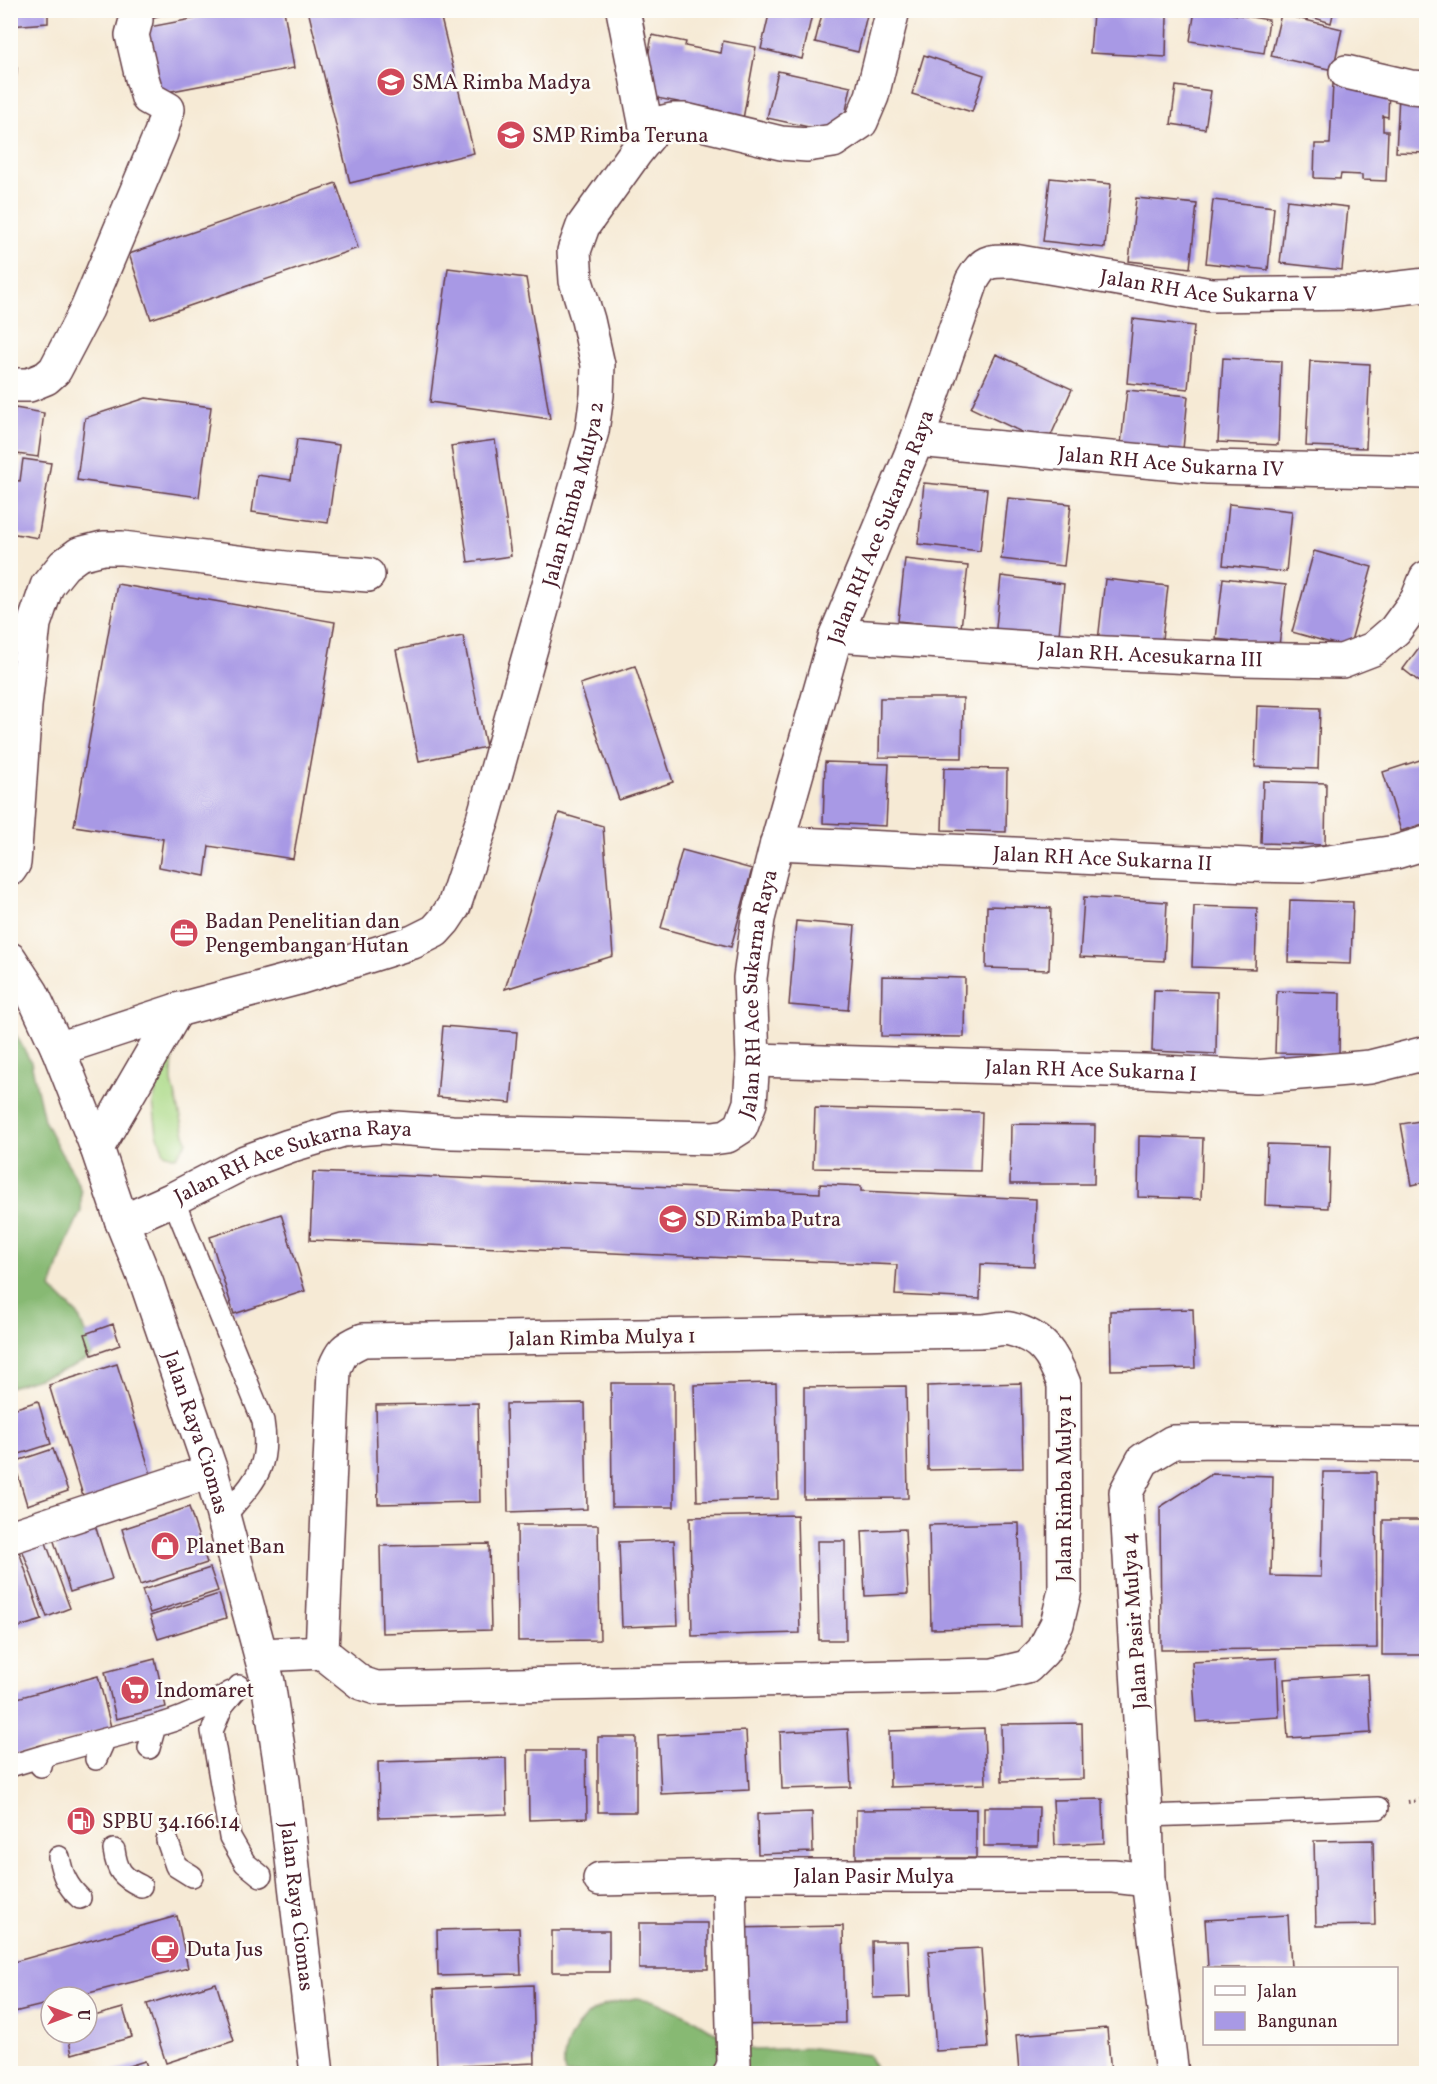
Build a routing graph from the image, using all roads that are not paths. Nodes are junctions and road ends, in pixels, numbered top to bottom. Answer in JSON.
{"nodes":[{"id":1,"x":135,"y":10,"type":"edge"},
{"id":2,"x":623,"y":10,"type":"edge"},
{"id":3,"x":893,"y":10,"type":"edge"},
{"id":4,"x":1346,"y":72,"type":"dead end"},
{"id":5,"x":1426,"y":88,"type":"edge"},
{"id":6,"x":648,"y":137,"type":"junction"},
{"id":7,"x":993,"y":261,"type":"joint"},
{"id":8,"x":1426,"y":285,"type":"edge"},
{"id":9,"x":10,"y":386,"type":"edge"},
{"id":10,"x":916,"y":440,"type":"junction"},
{"id":11,"x":1426,"y":472,"type":"edge"},
{"id":12,"x":368,"y":575,"type":"dead end"},
{"id":13,"x":1426,"y":578,"type":"edge"},
{"id":14,"x":836,"y":634,"type":"junction"},
{"id":15,"x":777,"y":843,"type":"junction"},
{"id":16,"x":1426,"y":843,"type":"edge"},
{"id":17,"x":10,"y":869,"type":"edge"},
{"id":18,"x":10,"y":959,"type":"edge"},
{"id":19,"x":177,"y":1010,"type":"junction"},
{"id":20,"x":58,"y":1049,"type":"junction"},
{"id":21,"x":1426,"y":1053,"type":"edge"},
{"id":22,"x":753,"y":1060,"type":"junction"},
{"id":23,"x":97,"y":1148,"type":"junction"},
{"id":24,"x":173,"y":1199,"type":"junction"},
{"id":25,"x":122,"y":1222,"type":"junction"},
{"id":26,"x":1426,"y":1444,"type":"edge"},
{"id":27,"x":211,"y":1471,"type":"junction"},
{"id":28,"x":224,"y":1517,"type":"junction"},
{"id":29,"x":10,"y":1537,"type":"edge"},
{"id":30,"x":322,"y":1652,"type":"junction"},
{"id":31,"x":256,"y":1674,"type":"junction"},
{"id":32,"x":155,"y":1726,"type":"junction"},
{"id":33,"x":105,"y":1739,"type":"junction"},
{"id":34,"x":149,"y":1748,"type":"dead end"},
{"id":35,"x":96,"y":1759,"type":"dead end"},
{"id":36,"x":10,"y":1766,"type":"edge"},
{"id":37,"x":1378,"y":1808,"type":"dead end"},
{"id":38,"x":1146,"y":1816,"type":"junction"},
{"id":39,"x":167,"y":1840,"type":"dead end"},
{"id":40,"x":114,"y":1850,"type":"dead end"},
{"id":41,"x":59,"y":1857,"type":"dead end"},
{"id":42,"x":192,"y":1876,"type":"dead end"},
{"id":43,"x":261,"y":1876,"type":"dead end"},
{"id":44,"x":729,"y":1876,"type":"junction"},
{"id":45,"x":600,"y":1879,"type":"dead end"},
{"id":46,"x":1148,"y":1880,"type":"junction"},
{"id":47,"x":141,"y":1886,"type":"dead end"},
{"id":48,"x":80,"y":1898,"type":"dead end"},
{"id":49,"x":317,"y":2073,"type":"edge"},
{"id":50,"x":730,"y":2073,"type":"edge"},
{"id":51,"x":1172,"y":2073,"type":"edge"}],
"edges":[{"from":1,"to":9,"type":"street"},
{"from":2,"to":6,"type":"street"},
{"from":3,"to":6,"type":"street","name":"Jalan Rimba Mulya 2"},
{"from":4,"to":5,"type":"street"},
{"from":6,"to":19,"type":"street","name":"Jalan Rimba Mulya 2"},
{"from":7,"to":8,"type":"street","name":"Jalan RH Ace Sukarna V"},
{"from":7,"to":10,"type":"street","name":"Jalan RH Ace Sukarna Raya"},
{"from":10,"to":11,"type":"street","name":"Jalan RH Ace Sukarna IV"},
{"from":10,"to":14,"type":"street","name":"Jalan RH Ace Sukarna Raya"},
{"from":12,"to":17,"type":"street"},
{"from":13,"to":14,"type":"street","name":"Jalan RH. Acesukarna III"},
{"from":14,"to":15,"type":"street","name":"Jalan RH Ace Sukarna Raya"},
{"from":15,"to":16,"type":"street","name":"Jalan RH Ace Sukarna II"},
{"from":15,"to":22,"type":"street","name":"Jalan RH Ace Sukarna Raya"},
{"from":18,"to":20,"type":"street","name":"Jalan Raya Ciomas"},
{"from":19,"to":20,"type":"street","name":"Jalan Rimba Mulya 2"},
{"from":19,"to":23,"type":"street"},
{"from":20,"to":23,"type":"street","name":"Jalan Raya Ciomas"},
{"from":21,"to":22,"type":"street","name":"Jalan RH Ace Sukarna I"},
{"from":22,"to":24,"type":"street","name":"Jalan RH Ace Sukarna Raya"},
{"from":23,"to":25,"type":"street","name":"Jalan Raya Ciomas"},
{"from":24,"to":25,"type":"street","name":"Jalan RH Ace Sukarna Raya"},
{"from":24,"to":28,"type":"lane"},
{"from":25,"to":27,"type":"street","name":"Jalan Raya Ciomas"},
{"from":26,"to":38,"type":"street","name":"Jalan Pasir Mulya 4"},
{"from":27,"to":28,"type":"street","name":"Jalan Raya Ciomas"},
{"from":27,"to":29,"type":"street"},
{"from":28,"to":31,"type":"street","name":"Jalan Raya Ciomas"},
{"from":30,"to":30,"type":"street","name":"Jalan Rimba Mulya 1"},
{"from":30,"to":31,"type":"street"},
{"from":31,"to":32,"type":"lane"},
{"from":31,"to":43,"type":"lane"},
{"from":31,"to":49,"type":"street","name":"Jalan Raya Ciomas"},
{"from":32,"to":33,"type":"lane"},
{"from":32,"to":34,"type":"lane"},
{"from":33,"to":35,"type":"lane"},
{"from":33,"to":36,"type":"lane"},
{"from":37,"to":38,"type":"lane"},
{"from":38,"to":46,"type":"street","name":"Jalan Pasir Mulya 4"},
{"from":39,"to":42,"type":"lane"},
{"from":40,"to":47,"type":"lane"},
{"from":41,"to":48,"type":"lane"},
{"from":44,"to":45,"type":"street","name":"Jalan Pasir Mulya"},
{"from":44,"to":46,"type":"street","name":"Jalan Pasir Mulya"},
{"from":44,"to":50,"type":"street"},
{"from":46,"to":51,"type":"street","name":"Jalan Pasir Mulya 4"}]}
